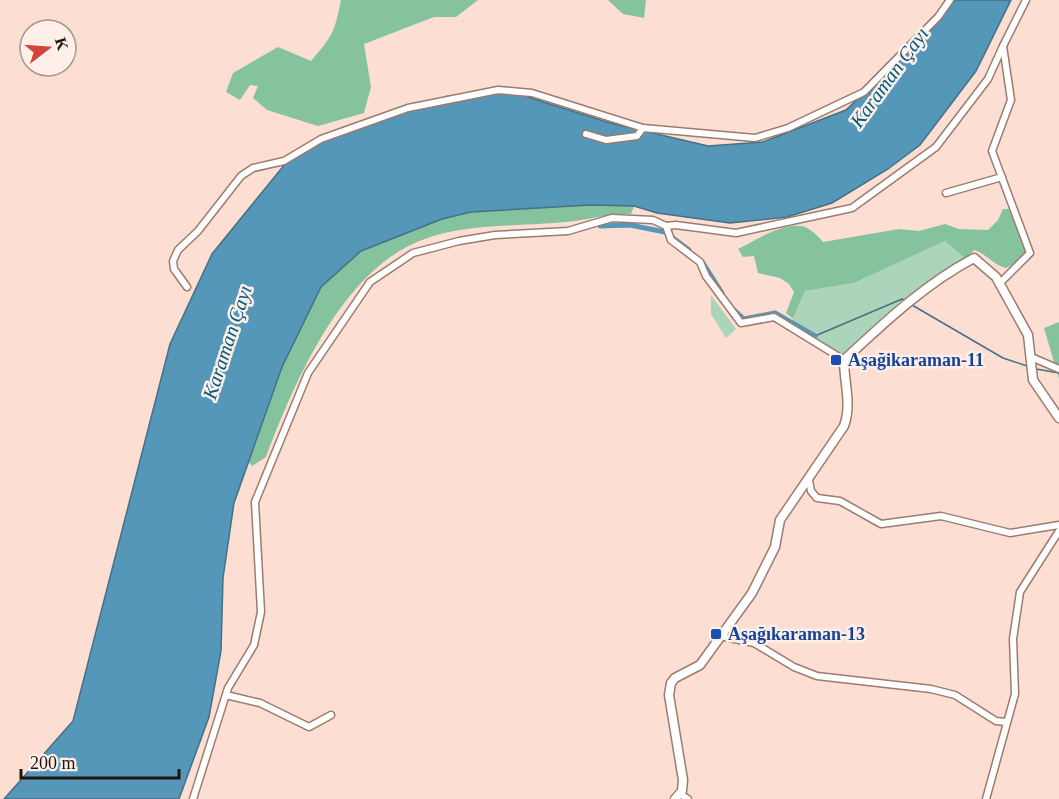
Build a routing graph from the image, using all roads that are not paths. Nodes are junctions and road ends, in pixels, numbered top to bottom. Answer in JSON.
{"nodes":[{"id":1,"x":950,"y":0,"type":"edge"},
{"id":2,"x":1026,"y":0,"type":"edge"},
{"id":3,"x":1003,"y":46,"type":"junction"},
{"id":4,"x":643,"y":128,"type":"junction"},
{"id":5,"x":586,"y":134,"type":"dead end"},
{"id":6,"x":1002,"y":177,"type":"junction"},
{"id":7,"x":946,"y":194,"type":"dead end"},
{"id":8,"x":666,"y":226,"type":"junction"},
{"id":9,"x":999,"y":284,"type":"junction"},
{"id":10,"x":187,"y":286,"type":"dead end"},
{"id":11,"x":1030,"y":357,"type":"junction"},
{"id":12,"x":844,"y":360,"type":"junction"},
{"id":13,"x":1059,"y":369,"type":"edge"},
{"id":14,"x":1059,"y":418,"type":"edge"},
{"id":15,"x":809,"y":480,"type":"junction"},
{"id":16,"x":1059,"y":525,"type":"edge"},
{"id":17,"x":1059,"y":531,"type":"edge"},
{"id":18,"x":720,"y":636,"type":"junction"},
{"id":19,"x":226,"y":695,"type":"junction"},
{"id":20,"x":331,"y":714,"type":"dead end"},
{"id":21,"x":1006,"y":722,"type":"junction"},
{"id":22,"x":681,"y":797,"type":"edge"},
{"id":23,"x":193,"y":799,"type":"edge"},
{"id":24,"x":986,"y":799,"type":"edge"}],
"edges":[{"from":1,"to":4,"type":"street"},
{"from":2,"to":3,"type":"street"},
{"from":3,"to":6,"type":"street"},
{"from":3,"to":8,"type":"street"},
{"from":4,"to":5,"type":"street"},
{"from":4,"to":10,"type":"street"},
{"from":6,"to":7,"type":"street"},
{"from":6,"to":9,"type":"street"},
{"from":8,"to":12,"type":"street"},
{"from":8,"to":19,"type":"street"},
{"from":9,"to":11,"type":"street"},
{"from":9,"to":12,"type":"street"},
{"from":11,"to":13,"type":"street"},
{"from":11,"to":14,"type":"street"},
{"from":12,"to":15,"type":"street"},
{"from":15,"to":16,"type":"street"},
{"from":15,"to":18,"type":"street"},
{"from":17,"to":21,"type":"street"},
{"from":18,"to":21,"type":"street"},
{"from":18,"to":22,"type":"street"},
{"from":19,"to":20,"type":"street"},
{"from":19,"to":23,"type":"street"},
{"from":21,"to":24,"type":"street"}]}
